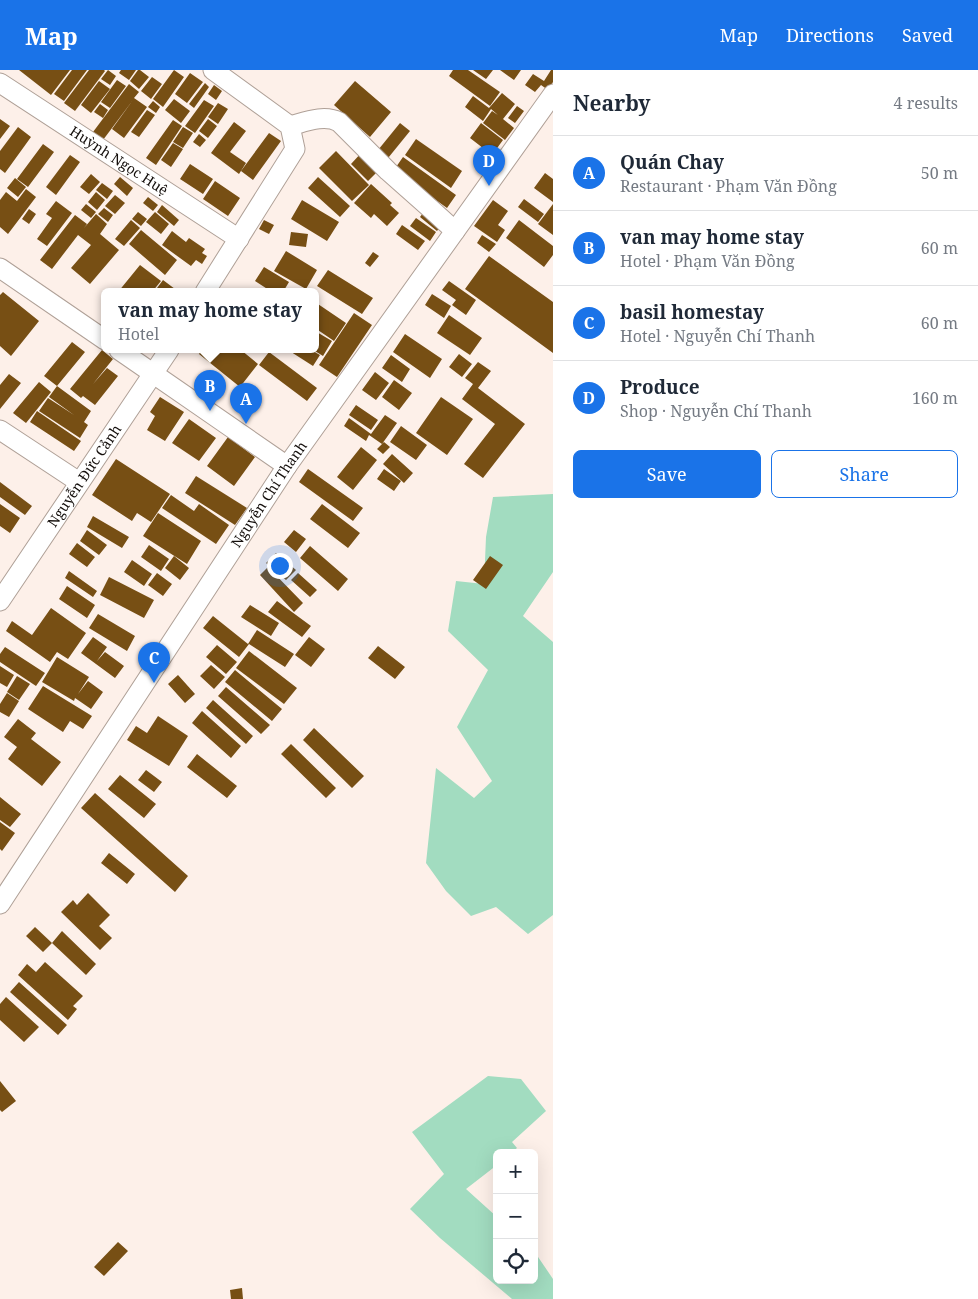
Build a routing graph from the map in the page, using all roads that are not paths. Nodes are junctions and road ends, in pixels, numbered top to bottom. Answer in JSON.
{"nodes":[{"id":1,"x":213,"y":70,"type":"edge"},
{"id":2,"x":0,"y":83,"type":"edge"},
{"id":3,"x":553,"y":94,"type":"edge"},
{"id":4,"x":290,"y":126,"type":"junction"},
{"id":5,"x":455,"y":232,"type":"junction"},
{"id":6,"x":239,"y":239,"type":"junction"},
{"id":7,"x":0,"y":268,"type":"edge"},
{"id":8,"x":208,"y":288,"type":"edge"},
{"id":9,"x":101,"y":337,"type":"edge"},
{"id":10,"x":122,"y":353,"type":"edge"},
{"id":11,"x":167,"y":353,"type":"edge"},
{"id":12,"x":154,"y":374,"type":"junction"},
{"id":13,"x":0,"y":430,"type":"edge"},
{"id":14,"x":287,"y":466,"type":"junction"},
{"id":15,"x":79,"y":482,"type":"junction"},
{"id":16,"x":0,"y":601,"type":"edge"},
{"id":17,"x":0,"y":904,"type":"edge"}],
"edges":[{"from":1,"to":4,"type":"street"},
{"from":2,"to":6,"type":"street","name":"Huỳnh Ngọc Huệ"},
{"from":3,"to":5,"type":"street","name":"Nguyễn Chí Thanh"},
{"from":4,"to":5,"type":"street"},
{"from":4,"to":6,"type":"street"},
{"from":5,"to":14,"type":"street","name":"Nguyễn Chí Thanh"},
{"from":6,"to":8,"type":"street"},
{"from":7,"to":9,"type":"street"},
{"from":10,"to":12,"type":"street"},
{"from":11,"to":12,"type":"street","name":"Nguyễn Đức Cảnh"},
{"from":12,"to":14,"type":"street"},
{"from":12,"to":15,"type":"street","name":"Nguyễn Đức Cảnh"},
{"from":13,"to":15,"type":"street"},
{"from":14,"to":17,"type":"street","name":"Nguyễn Chí Thanh"},
{"from":15,"to":16,"type":"street","name":"Nguyễn Đức Cảnh"}]}
